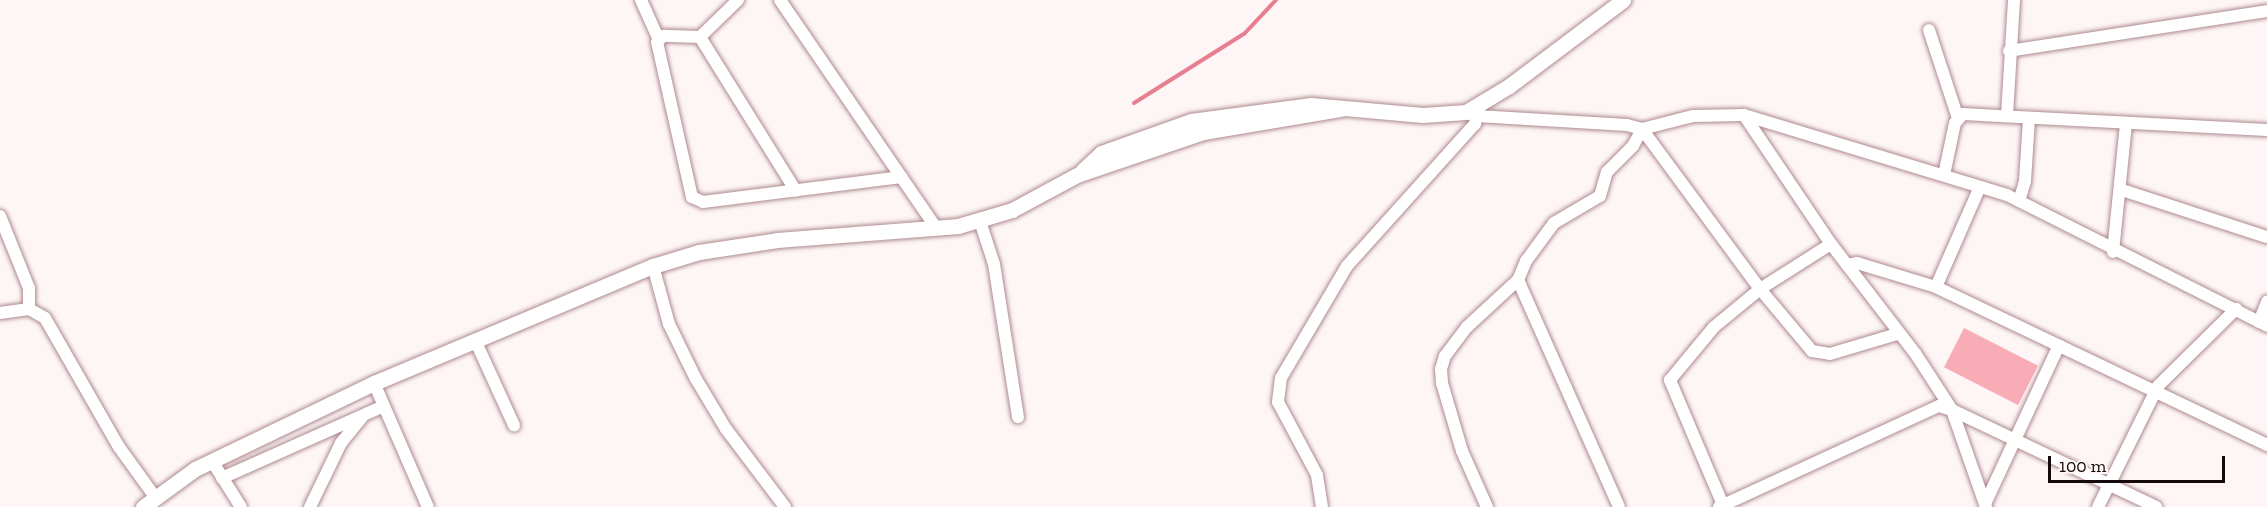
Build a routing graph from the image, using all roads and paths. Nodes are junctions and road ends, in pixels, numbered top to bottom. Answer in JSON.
{"nodes":[{"id":1,"x":641,"y":0,"type":"edge"},
{"id":2,"x":738,"y":0,"type":"edge"},
{"id":3,"x":780,"y":0,"type":"edge"},
{"id":4,"x":1623,"y":0,"type":"edge"},
{"id":5,"x":2014,"y":0,"type":"edge"},
{"id":6,"x":2267,"y":11,"type":"edge"},
{"id":7,"x":1929,"y":30,"type":"dead end"},
{"id":8,"x":700,"y":38,"type":"junction"},
{"id":9,"x":659,"y":40,"type":"junction"},
{"id":10,"x":2009,"y":51,"type":"junction"},
{"id":11,"x":1472,"y":114,"type":"junction"},
{"id":12,"x":1744,"y":115,"type":"junction"},
{"id":13,"x":2007,"y":115,"type":"junction"},
{"id":14,"x":1958,"y":118,"type":"junction"},
{"id":15,"x":2029,"y":119,"type":"junction"},
{"id":16,"x":2126,"y":125,"type":"junction"},
{"id":17,"x":1642,"y":129,"type":"junction"},
{"id":18,"x":2267,"y":130,"type":"edge"},
{"id":19,"x":1944,"y":175,"type":"junction"},
{"id":20,"x":901,"y":177,"type":"junction"},
{"id":21,"x":1980,"y":187,"type":"junction"},
{"id":22,"x":2122,"y":190,"type":"junction"},
{"id":23,"x":796,"y":191,"type":"junction"},
{"id":24,"x":2019,"y":201,"type":"junction"},
{"id":25,"x":0,"y":216,"type":"edge"},
{"id":26,"x":980,"y":221,"type":"junction"},
{"id":27,"x":936,"y":228,"type":"junction"},
{"id":28,"x":2267,"y":237,"type":"edge"},
{"id":29,"x":1831,"y":244,"type":"junction"},
{"id":30,"x":2113,"y":252,"type":"junction"},
{"id":31,"x":1847,"y":265,"type":"junction"},
{"id":32,"x":653,"y":266,"type":"junction"},
{"id":33,"x":1518,"y":280,"type":"junction"},
{"id":34,"x":1936,"y":287,"type":"junction"},
{"id":35,"x":1760,"y":289,"type":"junction"},
{"id":36,"x":2267,"y":302,"type":"edge"},
{"id":37,"x":29,"y":309,"type":"junction"},
{"id":38,"x":2236,"y":309,"type":"junction"},
{"id":39,"x":0,"y":314,"type":"edge"},
{"id":40,"x":2263,"y":324,"type":"edge"},
{"id":41,"x":1897,"y":334,"type":"junction"},
{"id":42,"x":474,"y":340,"type":"junction"},
{"id":43,"x":2059,"y":345,"type":"junction"},
{"id":44,"x":374,"y":382,"type":"junction"},
{"id":45,"x":2154,"y":392,"type":"junction"},
{"id":46,"x":384,"y":406,"type":"junction"},
{"id":47,"x":1952,"y":410,"type":"junction"},
{"id":48,"x":363,"y":415,"type":"junction"},
{"id":49,"x":1018,"y":417,"type":"dead end"},
{"id":50,"x":514,"y":425,"type":"dead end"},
{"id":51,"x":2013,"y":437,"type":"junction"},
{"id":52,"x":2267,"y":445,"type":"edge"},
{"id":53,"x":212,"y":460,"type":"junction"},
{"id":54,"x":222,"y":478,"type":"junction"},
{"id":55,"x":2110,"y":485,"type":"junction"},
{"id":56,"x":149,"y":502,"type":"edge"},
{"id":57,"x":1985,"y":505,"type":"edge"},
{"id":58,"x":1721,"y":506,"type":"edge"},
{"id":59,"x":241,"y":507,"type":"edge"},
{"id":60,"x":310,"y":507,"type":"edge"},
{"id":61,"x":428,"y":507,"type":"edge"},
{"id":62,"x":785,"y":507,"type":"edge"},
{"id":63,"x":1322,"y":507,"type":"edge"},
{"id":64,"x":1487,"y":507,"type":"edge"},
{"id":65,"x":1619,"y":507,"type":"edge"},
{"id":66,"x":2098,"y":507,"type":"edge"},
{"id":67,"x":2156,"y":507,"type":"edge"}],
"edges":[{"from":1,"to":9,"type":"street"},
{"from":2,"to":8,"type":"street"},
{"from":3,"to":20,"type":"street"},
{"from":4,"to":11,"type":"street"},
{"from":5,"to":10,"type":"street"},
{"from":6,"to":10,"type":"street"},
{"from":7,"to":14,"type":"street"},
{"from":8,"to":9,"type":"street"},
{"from":8,"to":23,"type":"street"},
{"from":9,"to":23,"type":"street"},
{"from":10,"to":13,"type":"street"},
{"from":11,"to":17,"type":"street"},
{"from":11,"to":26,"type":"street"},
{"from":11,"to":63,"type":"street"},
{"from":12,"to":17,"type":"street"},
{"from":12,"to":19,"type":"street"},
{"from":12,"to":29,"type":"street"},
{"from":13,"to":14,"type":"street"},
{"from":13,"to":15,"type":"street"},
{"from":14,"to":19,"type":"street"},
{"from":15,"to":16,"type":"street"},
{"from":15,"to":24,"type":"street"},
{"from":16,"to":18,"type":"street"},
{"from":16,"to":22,"type":"street"},
{"from":17,"to":33,"type":"street"},
{"from":17,"to":35,"type":"street"},
{"from":19,"to":21,"type":"street"},
{"from":20,"to":23,"type":"street"},
{"from":20,"to":27,"type":"street"},
{"from":21,"to":24,"type":"street"},
{"from":21,"to":34,"type":"street"},
{"from":22,"to":28,"type":"street"},
{"from":22,"to":30,"type":"street"},
{"from":24,"to":30,"type":"street"},
{"from":25,"to":37,"type":"street"},
{"from":26,"to":27,"type":"street"},
{"from":26,"to":49,"type":"street"},
{"from":27,"to":32,"type":"street"},
{"from":29,"to":31,"type":"street"},
{"from":29,"to":35,"type":"street"},
{"from":30,"to":38,"type":"street"},
{"from":31,"to":34,"type":"street"},
{"from":31,"to":41,"type":"street"},
{"from":32,"to":42,"type":"street"},
{"from":32,"to":62,"type":"street"},
{"from":33,"to":64,"type":"street"},
{"from":33,"to":65,"type":"street"},
{"from":34,"to":43,"type":"street"},
{"from":35,"to":41,"type":"street"},
{"from":35,"to":58,"type":"street"},
{"from":36,"to":40,"type":"street"},
{"from":37,"to":39,"type":"street"},
{"from":37,"to":56,"type":"street"},
{"from":38,"to":40,"type":"street"},
{"from":38,"to":45,"type":"street"},
{"from":41,"to":47,"type":"street"},
{"from":42,"to":44,"type":"street"},
{"from":42,"to":50,"type":"street"},
{"from":43,"to":45,"type":"street"},
{"from":43,"to":51,"type":"street"},
{"from":44,"to":46,"type":"street"},
{"from":44,"to":53,"type":"street"},
{"from":45,"to":52,"type":"street"},
{"from":45,"to":55,"type":"street"},
{"from":46,"to":48,"type":"street"},
{"from":46,"to":61,"type":"street"},
{"from":47,"to":51,"type":"street"},
{"from":47,"to":57,"type":"street"},
{"from":47,"to":58,"type":"street"},
{"from":48,"to":54,"type":"street"},
{"from":48,"to":60,"type":"street"},
{"from":51,"to":55,"type":"street"},
{"from":51,"to":57,"type":"street"},
{"from":53,"to":54,"type":"street"},
{"from":53,"to":56,"type":"street"},
{"from":54,"to":59,"type":"street"},
{"from":55,"to":66,"type":"street"},
{"from":55,"to":67,"type":"street"}]}
